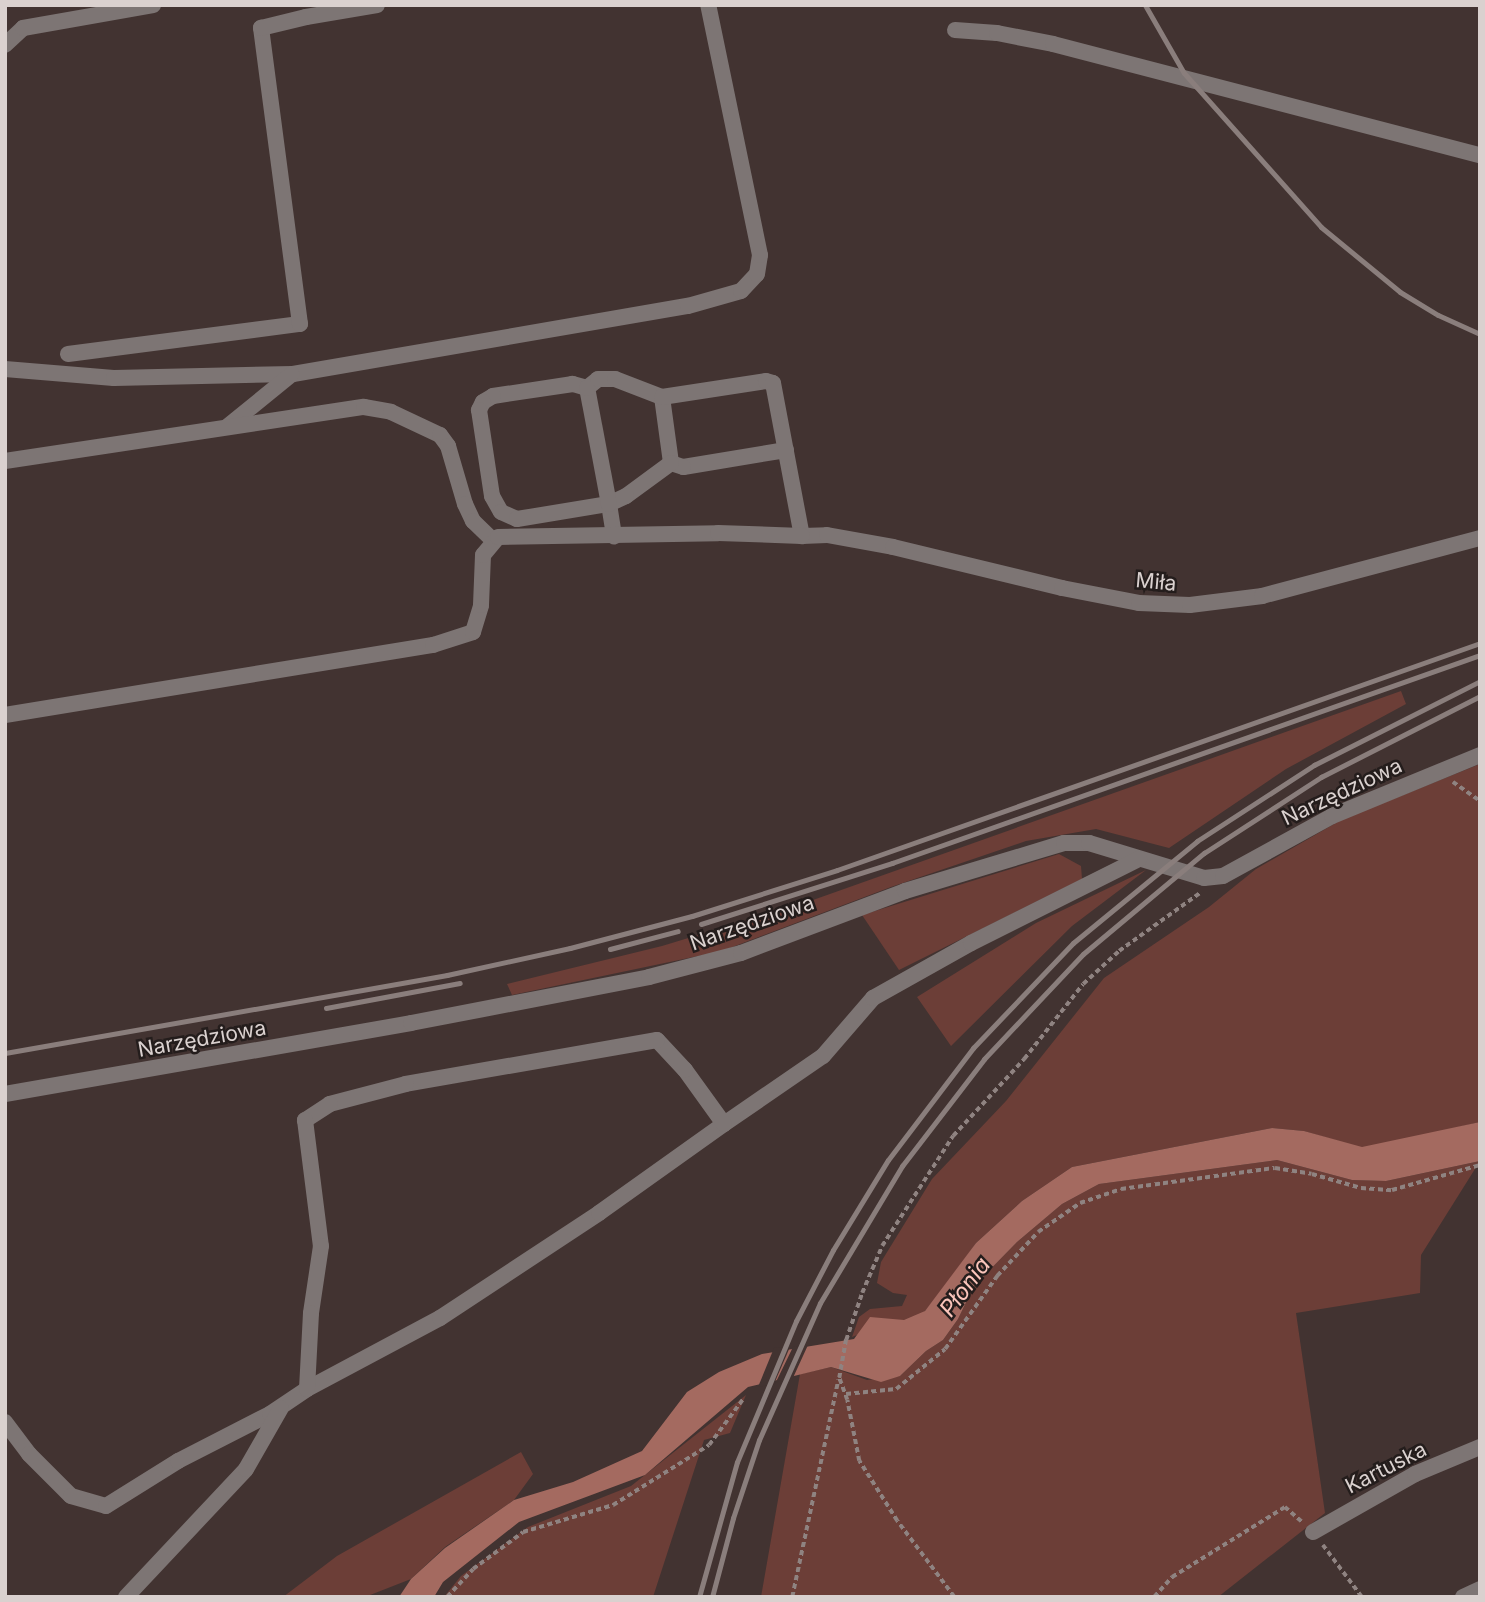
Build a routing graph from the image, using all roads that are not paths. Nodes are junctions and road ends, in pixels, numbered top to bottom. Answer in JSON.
{"nodes":[{"id":1,"x":153,"y":5,"type":"edge"},
{"id":2,"x":377,"y":5,"type":"edge"},
{"id":3,"x":708,"y":5,"type":"edge"},
{"id":4,"x":955,"y":30,"type":"dead end"},
{"id":5,"x":5,"y":45,"type":"edge"},
{"id":6,"x":1480,"y":155,"type":"edge"},
{"id":7,"x":68,"y":354,"type":"dead end"},
{"id":8,"x":5,"y":369,"type":"edge"},
{"id":9,"x":293,"y":374,"type":"junction"},
{"id":10,"x":587,"y":388,"type":"junction"},
{"id":11,"x":662,"y":397,"type":"junction"},
{"id":12,"x":226,"y":428,"type":"junction"},
{"id":13,"x":786,"y":450,"type":"junction"},
{"id":14,"x":5,"y":461,"type":"edge"},
{"id":15,"x":671,"y":463,"type":"junction"},
{"id":16,"x":609,"y":504,"type":"junction"},
{"id":17,"x":802,"y":536,"type":"junction"},
{"id":18,"x":614,"y":537,"type":"junction"},
{"id":19,"x":1480,"y":538,"type":"edge"},
{"id":20,"x":493,"y":540,"type":"junction"},
{"id":21,"x":5,"y":715,"type":"edge"},
{"id":22,"x":1480,"y":755,"type":"edge"},
{"id":23,"x":1139,"y":859,"type":"junction"},
{"id":24,"x":5,"y":1094,"type":"edge"},
{"id":25,"x":724,"y":1124,"type":"junction"},
{"id":26,"x":307,"y":1389,"type":"junction"},
{"id":27,"x":283,"y":1406,"type":"junction"},
{"id":28,"x":5,"y":1422,"type":"edge"},
{"id":29,"x":1480,"y":1447,"type":"edge"},
{"id":30,"x":1313,"y":1531,"type":"road end"},
{"id":31,"x":1480,"y":1589,"type":"edge"},
{"id":32,"x":126,"y":1597,"type":"edge"},
{"id":33,"x":1463,"y":1597,"type":"edge"}],
"edges":[{"from":1,"to":5,"type":"street"},
{"from":2,"to":7,"type":"street"},
{"from":3,"to":9,"type":"street"},
{"from":4,"to":6,"type":"street"},
{"from":8,"to":9,"type":"street"},
{"from":9,"to":12,"type":"street"},
{"from":10,"to":11,"type":"street"},
{"from":10,"to":16,"type":"street"},
{"from":10,"to":16,"type":"street"},
{"from":11,"to":13,"type":"street"},
{"from":11,"to":15,"type":"street"},
{"from":12,"to":14,"type":"street"},
{"from":12,"to":20,"type":"street"},
{"from":13,"to":15,"type":"street"},
{"from":13,"to":17,"type":"street"},
{"from":15,"to":16,"type":"street"},
{"from":16,"to":18,"type":"street"},
{"from":17,"to":18,"type":"street","name":"Miła"},
{"from":17,"to":19,"type":"street","name":"Miła"},
{"from":18,"to":20,"type":"street","name":"Miła"},
{"from":20,"to":21,"type":"street"},
{"from":22,"to":23,"type":"street","name":"Narzędziowa"},
{"from":23,"to":24,"type":"street","name":"Narzędziowa"},
{"from":23,"to":25,"type":"street"},
{"from":25,"to":26,"type":"street"},
{"from":25,"to":26,"type":"street"},
{"from":26,"to":27,"type":"street"},
{"from":27,"to":28,"type":"street"},
{"from":27,"to":32,"type":"street"},
{"from":29,"to":30,"type":"street","name":"Kartuska"},
{"from":31,"to":33,"type":"street"}]}
